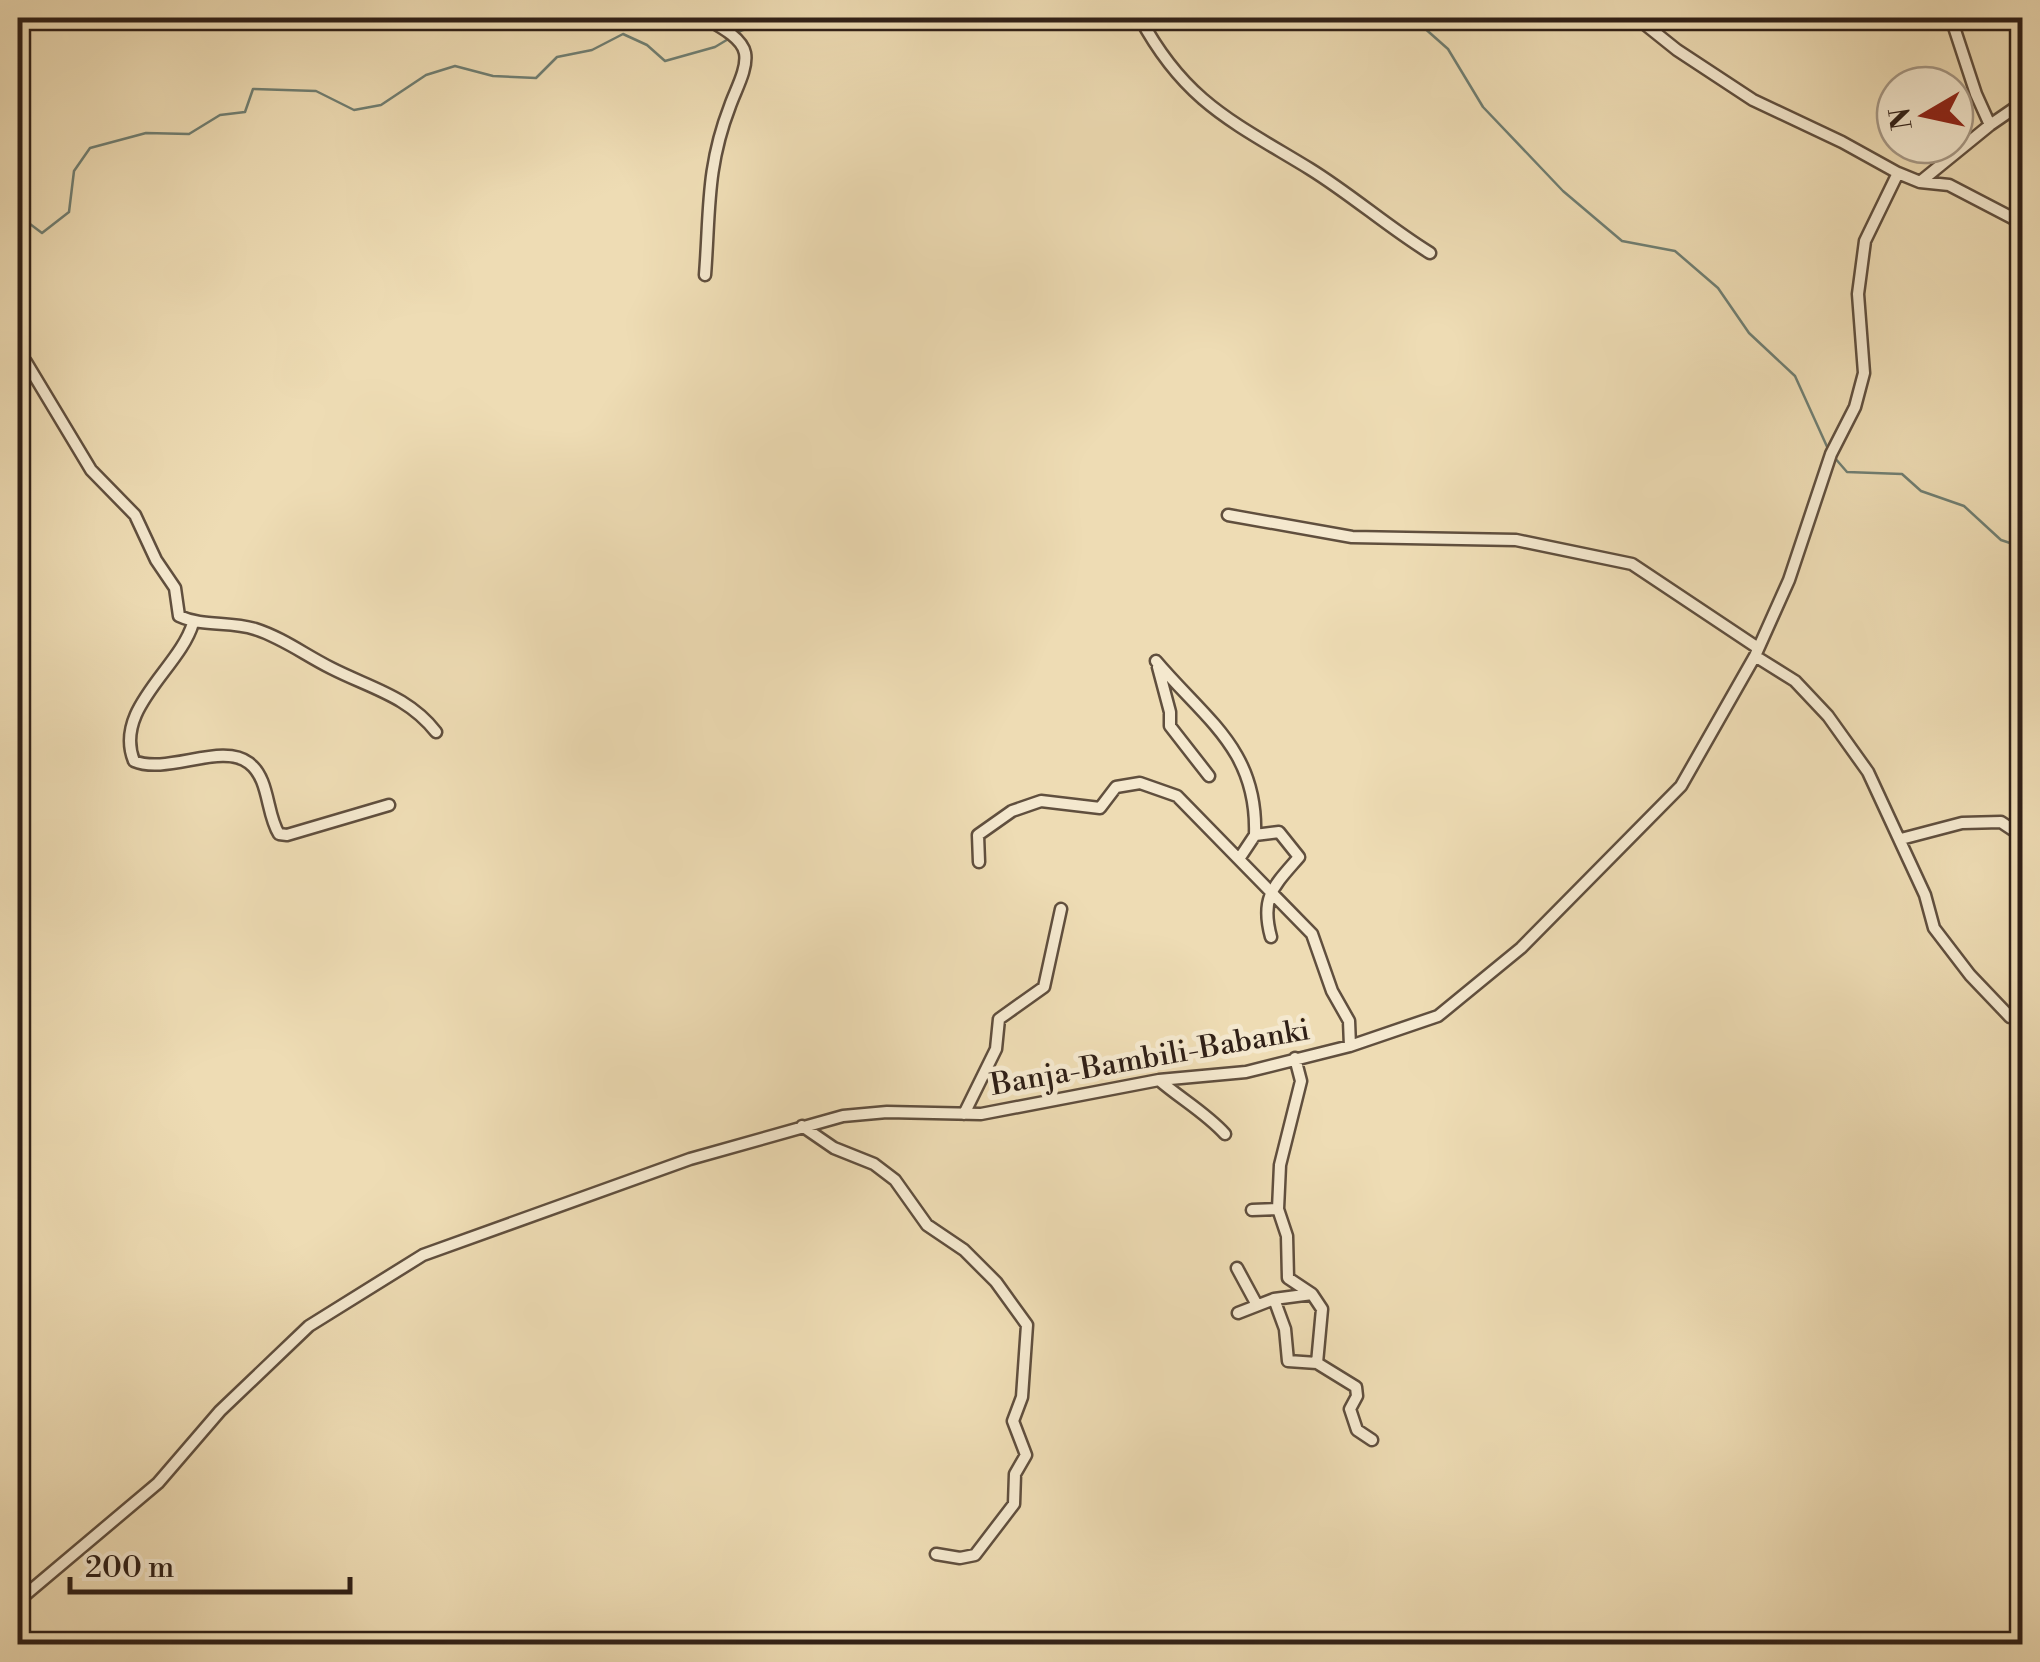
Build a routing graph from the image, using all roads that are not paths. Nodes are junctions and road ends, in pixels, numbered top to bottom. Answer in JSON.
{"nodes":[{"id":1,"x":705,"y":18,"type":"edge"},
{"id":2,"x":1140,"y":18,"type":"edge"},
{"id":3,"x":1637,"y":18,"type":"edge"},
{"id":4,"x":1951,"y":18,"type":"edge"},
{"id":5,"x":2022,"y":103,"type":"edge"},
{"id":6,"x":1990,"y":124,"type":"junction"},
{"id":7,"x":1898,"y":173,"type":"junction"},
{"id":8,"x":1920,"y":182,"type":"junction"},
{"id":9,"x":2022,"y":223,"type":"edge"},
{"id":10,"x":1430,"y":254,"type":"dead end"},
{"id":11,"x":705,"y":275,"type":"dead end"},
{"id":12,"x":18,"y":356,"type":"edge"},
{"id":13,"x":1228,"y":515,"type":"dead end"},
{"id":14,"x":193,"y":622,"type":"junction"},
{"id":15,"x":1756,"y":652,"type":"junction"},
{"id":16,"x":436,"y":732,"type":"dead end"},
{"id":17,"x":1209,"y":776,"type":"dead end"},
{"id":18,"x":389,"y":805,"type":"dead end"},
{"id":19,"x":1255,"y":835,"type":"junction"},
{"id":20,"x":2022,"y":836,"type":"edge"},
{"id":21,"x":1900,"y":840,"type":"junction"},
{"id":22,"x":1240,"y":859,"type":"junction"},
{"id":23,"x":978,"y":862,"type":"dead end"},
{"id":24,"x":1270,"y":890,"type":"junction"},
{"id":25,"x":1061,"y":908,"type":"dead end"},
{"id":26,"x":1271,"y":936,"type":"dead end"},
{"id":27,"x":2010,"y":1017,"type":"dead end"},
{"id":28,"x":1350,"y":1046,"type":"junction"},
{"id":29,"x":1295,"y":1058,"type":"junction"},
{"id":30,"x":1159,"y":1080,"type":"junction"},
{"id":31,"x":964,"y":1114,"type":"junction"},
{"id":32,"x":802,"y":1126,"type":"junction"},
{"id":33,"x":1225,"y":1134,"type":"dead end"},
{"id":34,"x":1278,"y":1209,"type":"junction"},
{"id":35,"x":1252,"y":1210,"type":"dead end"},
{"id":36,"x":1237,"y":1268,"type":"dead end"},
{"id":37,"x":1312,"y":1294,"type":"junction"},
{"id":38,"x":1274,"y":1299,"type":"junction"},
{"id":39,"x":1258,"y":1305,"type":"junction"},
{"id":40,"x":1238,"y":1313,"type":"dead end"},
{"id":41,"x":1317,"y":1362,"type":"junction"},
{"id":42,"x":1372,"y":1440,"type":"dead end"},
{"id":43,"x":936,"y":1554,"type":"dead end"},
{"id":44,"x":18,"y":1601,"type":"edge"}],
"edges":[{"from":1,"to":11,"type":"street"},
{"from":2,"to":10,"type":"street"},
{"from":3,"to":7,"type":"street"},
{"from":4,"to":6,"type":"street"},
{"from":5,"to":6,"type":"street"},
{"from":6,"to":8,"type":"street"},
{"from":7,"to":8,"type":"street"},
{"from":7,"to":15,"type":"street","name":"Banja-Bambili-Babanki"},
{"from":8,"to":9,"type":"street"},
{"from":12,"to":14,"type":"street"},
{"from":13,"to":15,"type":"street"},
{"from":14,"to":16,"type":"street"},
{"from":14,"to":18,"type":"street"},
{"from":15,"to":21,"type":"street"},
{"from":15,"to":28,"type":"street","name":"Banja-Bambili-Babanki"},
{"from":17,"to":19,"type":"street"},
{"from":19,"to":22,"type":"street"},
{"from":19,"to":24,"type":"street"},
{"from":20,"to":21,"type":"street"},
{"from":21,"to":27,"type":"street"},
{"from":22,"to":23,"type":"street"},
{"from":22,"to":24,"type":"street"},
{"from":24,"to":26,"type":"street"},
{"from":24,"to":28,"type":"street"},
{"from":25,"to":31,"type":"street"},
{"from":28,"to":29,"type":"street","name":"Banja-Bambili-Babanki"},
{"from":29,"to":30,"type":"street","name":"Banja-Bambili-Babanki"},
{"from":29,"to":34,"type":"street"},
{"from":30,"to":31,"type":"street","name":"Banja-Bambili-Babanki"},
{"from":30,"to":33,"type":"street"},
{"from":31,"to":32,"type":"street","name":"Banja-Bambili-Babanki"},
{"from":32,"to":43,"type":"street"},
{"from":32,"to":44,"type":"street","name":"Banja-Bambili-Babanki"},
{"from":34,"to":35,"type":"street"},
{"from":34,"to":37,"type":"street"},
{"from":36,"to":39,"type":"street"},
{"from":37,"to":38,"type":"street"},
{"from":37,"to":41,"type":"street"},
{"from":38,"to":39,"type":"street"},
{"from":38,"to":41,"type":"street"},
{"from":39,"to":40,"type":"street"},
{"from":41,"to":42,"type":"street"}]}
